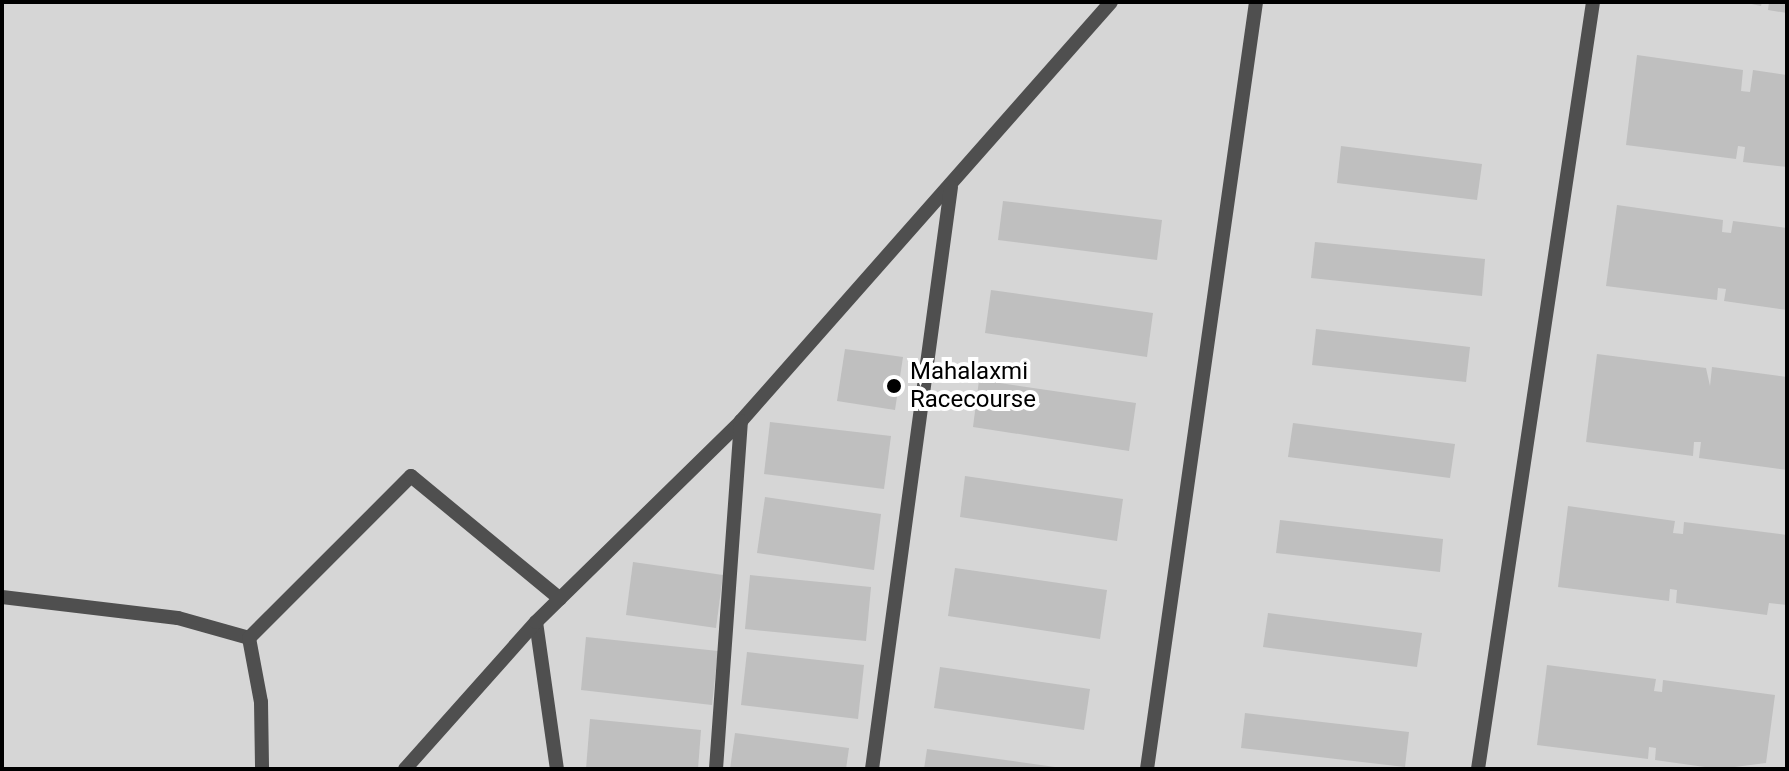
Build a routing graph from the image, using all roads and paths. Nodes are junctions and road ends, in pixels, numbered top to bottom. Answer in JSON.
{"nodes":[{"id":1,"x":1111,"y":2,"type":"edge"},
{"id":2,"x":1256,"y":2,"type":"edge"},
{"id":3,"x":1593,"y":2,"type":"edge"},
{"id":4,"x":951,"y":186,"type":"junction"},
{"id":5,"x":741,"y":421,"type":"junction"},
{"id":6,"x":2,"y":597,"type":"edge"},
{"id":7,"x":560,"y":599,"type":"junction"},
{"id":8,"x":536,"y":622,"type":"junction"},
{"id":9,"x":249,"y":638,"type":"junction"},
{"id":10,"x":262,"y":769,"type":"edge"},
{"id":11,"x":405,"y":769,"type":"edge"},
{"id":12,"x":557,"y":769,"type":"edge"},
{"id":13,"x":716,"y":769,"type":"edge"},
{"id":14,"x":872,"y":769,"type":"edge"},
{"id":15,"x":1147,"y":769,"type":"edge"},
{"id":16,"x":1478,"y":769,"type":"edge"}],
"edges":[{"from":1,"to":4,"type":"lane"},
{"from":2,"to":15,"type":"lane"},
{"from":3,"to":16,"type":"lane"},
{"from":4,"to":5,"type":"lane"},
{"from":4,"to":14,"type":"lane"},
{"from":5,"to":7,"type":"lane"},
{"from":5,"to":13,"type":"lane"},
{"from":6,"to":9,"type":"lane"},
{"from":7,"to":8,"type":"lane"},
{"from":7,"to":9,"type":"lane"},
{"from":8,"to":11,"type":"lane"},
{"from":8,"to":12,"type":"lane"},
{"from":9,"to":10,"type":"lane"}]}
